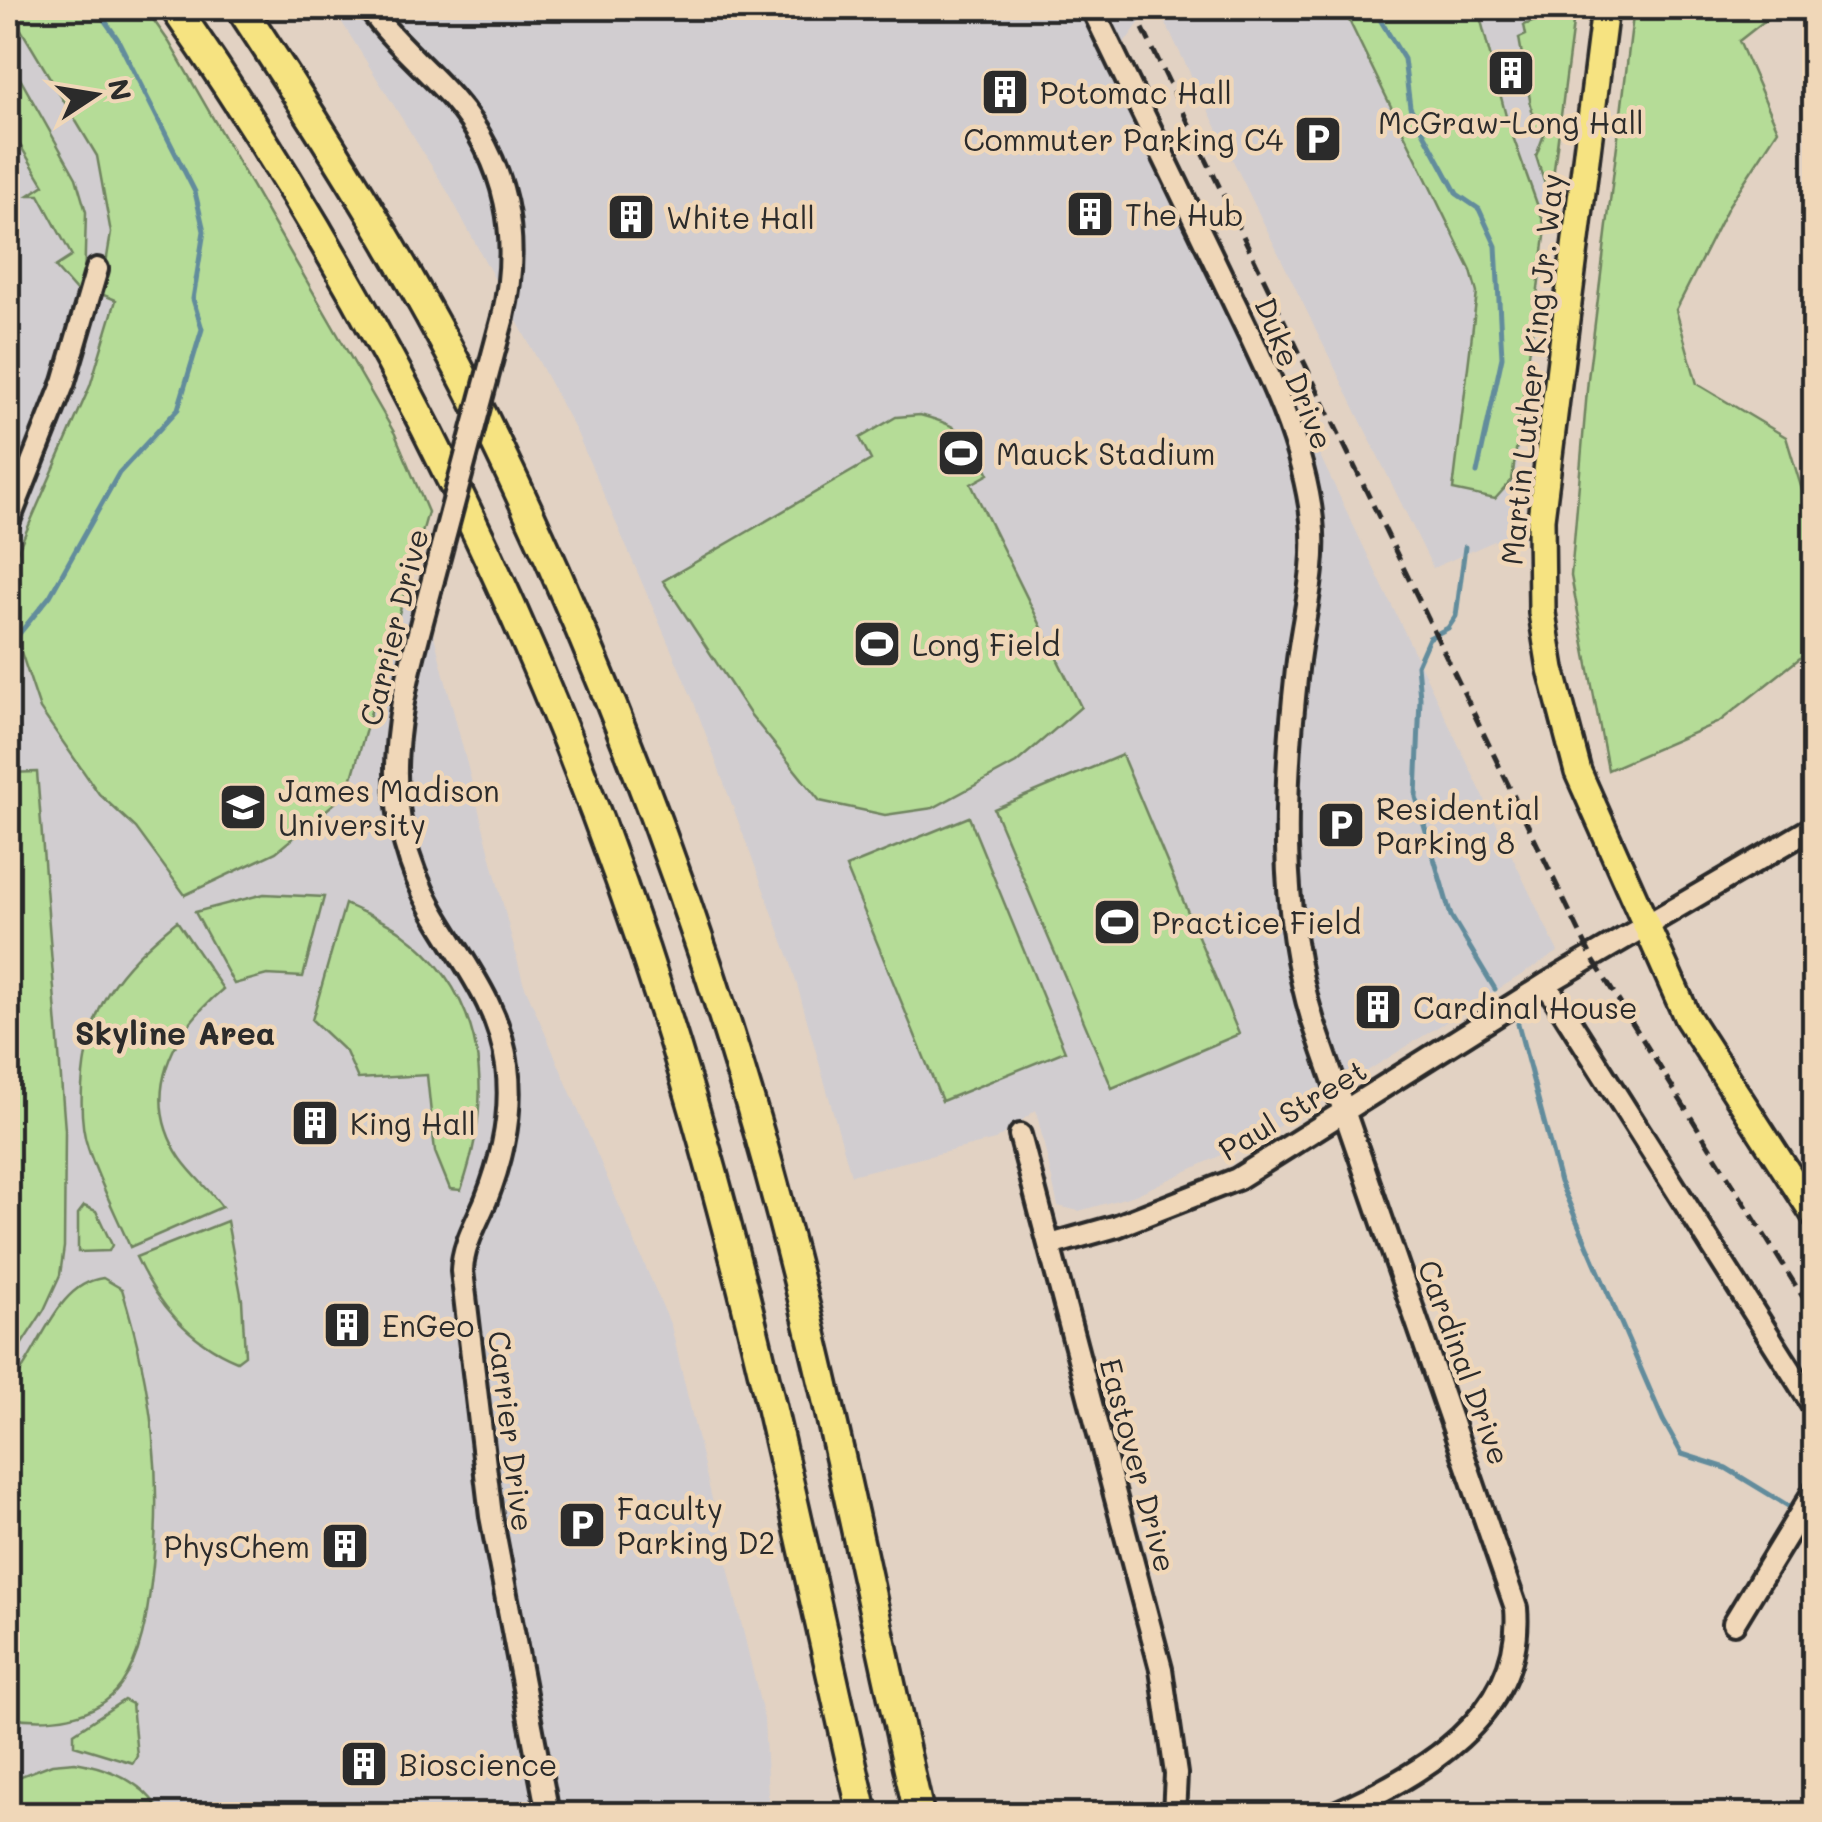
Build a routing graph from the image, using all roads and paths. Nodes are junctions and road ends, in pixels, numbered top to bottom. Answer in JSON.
{"nodes":[{"id":1,"x":175,"y":8,"type":"edge"},
{"id":2,"x":241,"y":8,"type":"edge"},
{"id":3,"x":369,"y":8,"type":"edge"},
{"id":4,"x":1092,"y":8,"type":"edge"},
{"id":5,"x":1606,"y":8,"type":"edge"},
{"id":6,"x":97,"y":268,"type":"dead end"},
{"id":7,"x":8,"y":523,"type":"edge"},
{"id":8,"x":1814,"y":826,"type":"edge"},
{"id":9,"x":1288,"y":850,"type":"joint"},
{"id":10,"x":1643,"y":926,"type":"junction"},
{"id":11,"x":1546,"y":984,"type":"junction"},
{"id":12,"x":1346,"y":1113,"type":"junction"},
{"id":13,"x":1020,"y":1135,"type":"dead end"},
{"id":14,"x":1814,"y":1214,"type":"edge"},
{"id":15,"x":1050,"y":1245,"type":"junction"},
{"id":16,"x":1814,"y":1407,"type":"edge"},
{"id":17,"x":1811,"y":1496,"type":"edge"},
{"id":18,"x":1734,"y":1623,"type":"dead end"},
{"id":19,"x":548,"y":1814,"type":"edge"},
{"id":20,"x":863,"y":1814,"type":"edge"},
{"id":21,"x":919,"y":1814,"type":"edge"},
{"id":22,"x":1174,"y":1814,"type":"edge"},
{"id":23,"x":1334,"y":1814,"type":"edge"}],
"edges":[{"from":1,"to":20,"type":"highway"},
{"from":2,"to":21,"type":"highway"},
{"from":3,"to":19,"type":"street","name":"Carrier Drive","bridge":true},
{"from":4,"to":9,"type":"street","name":"Duke Drive"},
{"from":5,"to":10,"type":"main road","name":"Martin Luther King Jr. Way"},
{"from":6,"to":7,"type":"street"},
{"from":8,"to":10,"type":"street","name":"Paul Street"},
{"from":9,"to":12,"type":"street","name":"Cardinal Drive"},
{"from":10,"to":11,"type":"street","name":"Paul Street"},
{"from":10,"to":14,"type":"main road","name":"Martin Luther King Jr. Way"},
{"from":11,"to":12,"type":"street","name":"Paul Street"},
{"from":11,"to":16,"type":"street"},
{"from":12,"to":15,"type":"street","name":"Paul Street"},
{"from":12,"to":23,"type":"street","name":"Cardinal Drive"},
{"from":13,"to":15,"type":"street","name":"Eastover Drive"},
{"from":15,"to":22,"type":"street","name":"Eastover Drive"},
{"from":17,"to":18,"type":"street"}]}
